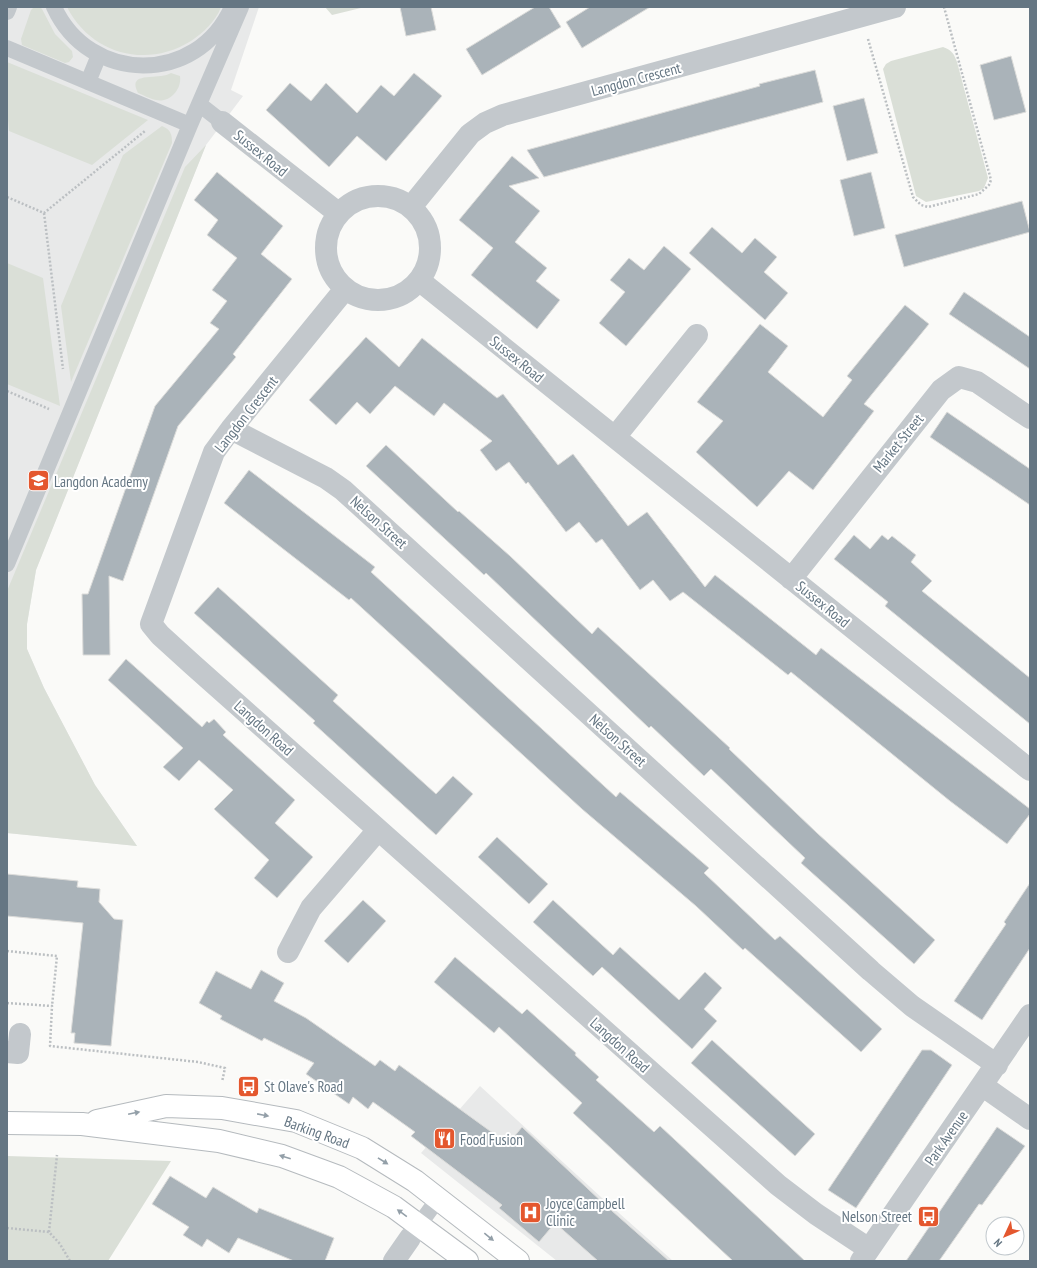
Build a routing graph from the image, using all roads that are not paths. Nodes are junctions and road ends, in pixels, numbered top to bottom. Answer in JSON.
{"nodes":[{"id":1,"x":9,"y":7,"type":"edge"},
{"id":2,"x":54,"y":7,"type":"edge"},
{"id":3,"x":232,"y":7,"type":"edge"},
{"id":4,"x":241,"y":7,"type":"edge"},
{"id":5,"x":895,"y":7,"type":"edge"},
{"id":6,"x":7,"y":12,"type":"edge"},
{"id":7,"x":7,"y":48,"type":"edge"},
{"id":8,"x":99,"y":55,"type":"junction"},
{"id":9,"x":88,"y":82,"type":"junction"},
{"id":10,"x":199,"y":104,"type":"junction"},
{"id":11,"x":222,"y":122,"type":"joint"},
{"id":12,"x":190,"y":125,"type":"junction"},
{"id":13,"x":411,"y":206,"type":"junction"},
{"id":14,"x":338,"y":214,"type":"junction"},
{"id":15,"x":420,"y":281,"type":"junction"},
{"id":16,"x":345,"y":289,"type":"junction"},
{"id":17,"x":697,"y":335,"type":"dead end"},
{"id":18,"x":1030,"y":418,"type":"edge"},
{"id":19,"x":231,"y":429,"type":"junction"},
{"id":20,"x":615,"y":438,"type":"junction"},
{"id":21,"x":7,"y":564,"type":"edge"},
{"id":22,"x":791,"y":579,"type":"junction"},
{"id":23,"x":151,"y":624,"type":"joint"},
{"id":24,"x":1030,"y":770,"type":"edge"},
{"id":25,"x":378,"y":830,"type":"junction"},
{"id":26,"x":288,"y":952,"type":"dead end"},
{"id":27,"x":1030,"y":1015,"type":"edge"},
{"id":28,"x":20,"y":1034,"type":"dead end"},
{"id":29,"x":7,"y":1052,"type":"edge"},
{"id":30,"x":997,"y":1064,"type":"junction"},
{"id":31,"x":983,"y":1086,"type":"junction"},
{"id":32,"x":1030,"y":1119,"type":"edge"},
{"id":33,"x":7,"y":1123,"type":"edge"},
{"id":34,"x":82,"y":1124,"type":"junction"},
{"id":35,"x":438,"y":1199,"type":"junction"},
{"id":36,"x":414,"y":1232,"type":"junction"},
{"id":37,"x":865,"y":1255,"type":"edge"},
{"id":38,"x":394,"y":1261,"type":"edge"},
{"id":39,"x":467,"y":1261,"type":"edge"},
{"id":40,"x":518,"y":1261,"type":"edge"}],
"edges":[{"from":1,"to":6,"type":"lane"},
{"from":2,"to":8,"type":"lane"},
{"from":3,"to":8,"type":"lane"},
{"from":4,"to":10,"type":"lane"},
{"from":5,"to":13,"type":"street","name":"Langdon Crescent"},
{"from":7,"to":9,"type":"lane"},
{"from":8,"to":9,"type":"lane"},
{"from":9,"to":12,"type":"lane"},
{"from":10,"to":11,"type":"lane"},
{"from":10,"to":12,"type":"lane"},
{"from":11,"to":14,"type":"street","name":"Sussex Road"},
{"from":12,"to":21,"type":"lane"},
{"from":13,"to":14,"type":"street"},
{"from":13,"to":15,"type":"street"},
{"from":14,"to":16,"type":"street"},
{"from":15,"to":16,"type":"street"},
{"from":15,"to":20,"type":"street","name":"Sussex Road"},
{"from":16,"to":19,"type":"street","name":"Langdon Crescent"},
{"from":17,"to":20,"type":"street"},
{"from":18,"to":22,"type":"street","name":"Market Street"},
{"from":19,"to":23,"type":"street","name":"Langdon Crescent"},
{"from":19,"to":30,"type":"street","name":"Nelson Street"},
{"from":20,"to":22,"type":"street","name":"Sussex Road"},
{"from":22,"to":24,"type":"street","name":"Sussex Road"},
{"from":23,"to":25,"type":"street","name":"Langdon Road"},
{"from":25,"to":26,"type":"street"},
{"from":25,"to":37,"type":"street","name":"Langdon Road"},
{"from":27,"to":30,"type":"street","name":"Park Avenue"},
{"from":28,"to":29,"type":"street"},
{"from":30,"to":31,"type":"street","name":"Park Avenue"},
{"from":31,"to":32,"type":"street"},
{"from":31,"to":37,"type":"street","name":"Park Avenue"},
{"from":33,"to":34,"type":"main road","name":"Barking Road"},
{"from":34,"to":35,"type":"main road","name":"Barking Road","one_way":true},
{"from":36,"to":34,"type":"main road","name":"Barking Road","one_way":true},
{"from":35,"to":36,"type":"lane"},
{"from":35,"to":40,"type":"main road","name":"Barking Road","one_way":true},
{"from":36,"to":38,"type":"street"},
{"from":36,"to":39,"type":"main road","name":"Barking Road"}]}
